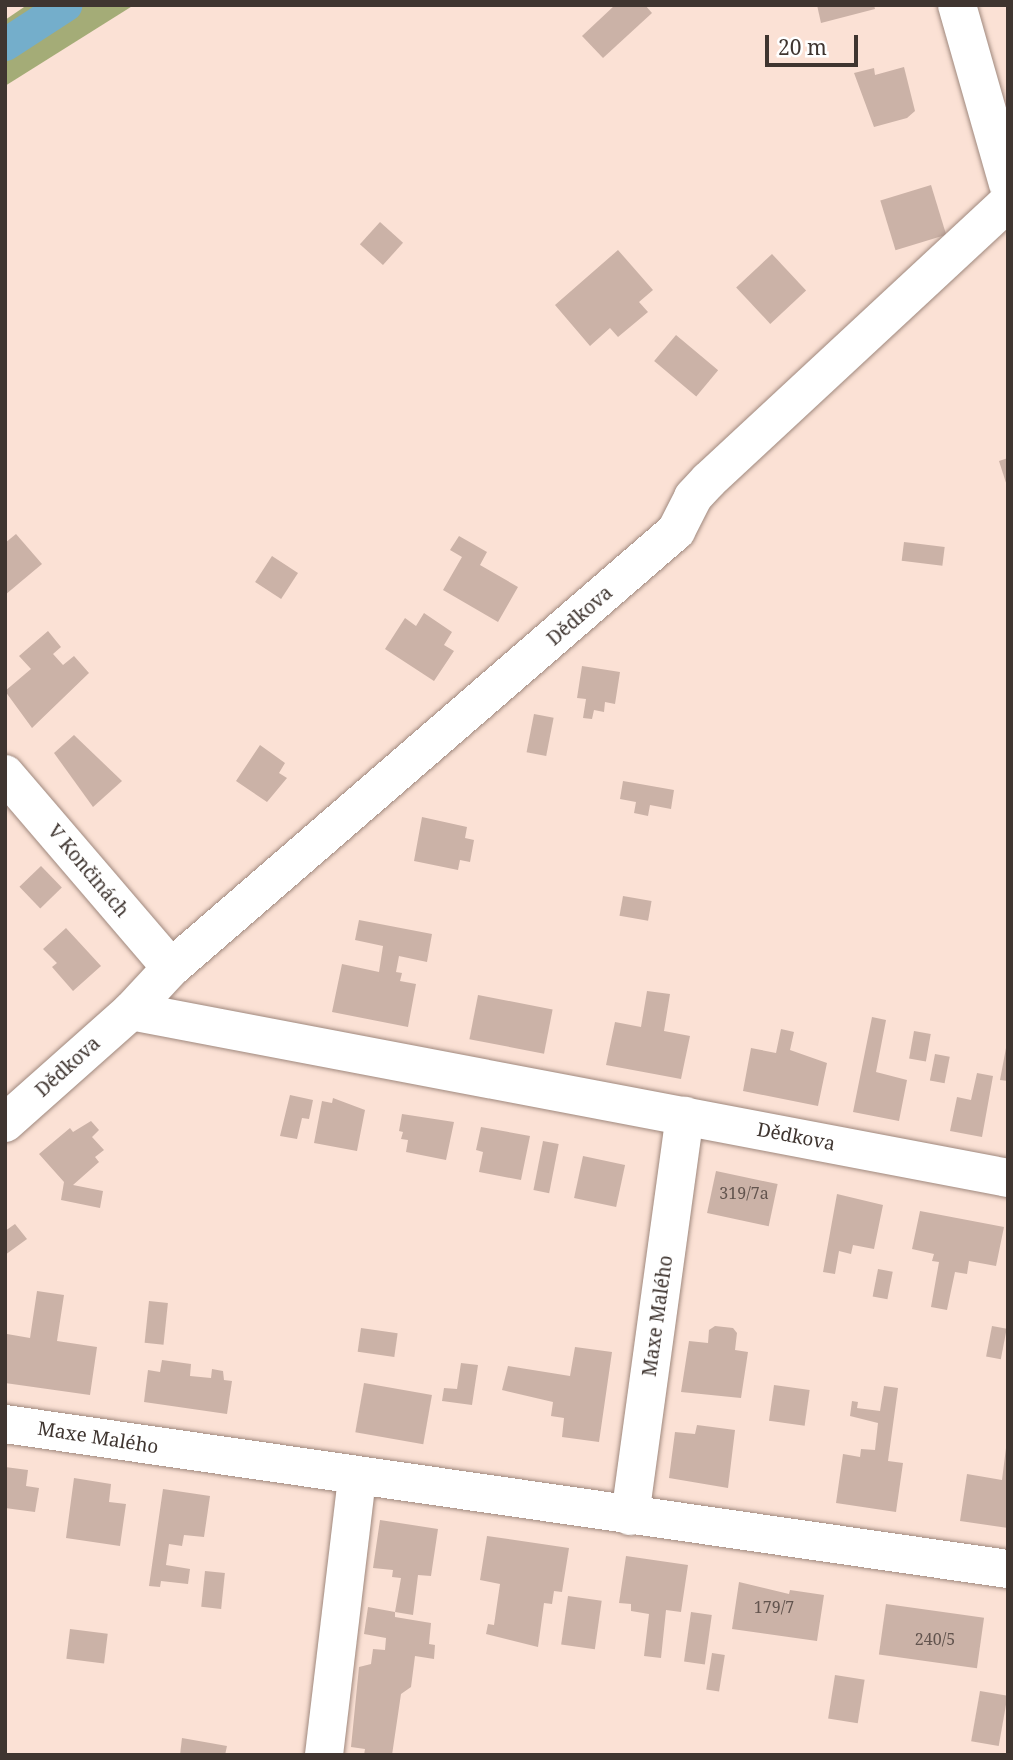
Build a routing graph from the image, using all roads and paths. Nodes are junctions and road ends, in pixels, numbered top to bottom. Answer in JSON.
{"nodes":[{"id":1,"x":957,"y":5,"type":"edge"},
{"id":2,"x":1006,"y":179,"type":"edge"},
{"id":3,"x":5,"y":774,"type":"edge"},
{"id":4,"x":171,"y":968,"type":"junction"},
{"id":5,"x":131,"y":1011,"type":"junction"},
{"id":6,"x":685,"y":1115,"type":"junction"},
{"id":7,"x":5,"y":1123,"type":"edge"},
{"id":8,"x":1008,"y":1178,"type":"edge"},
{"id":9,"x":5,"y":1423,"type":"edge"},
{"id":10,"x":358,"y":1477,"type":"junction"},
{"id":11,"x":630,"y":1516,"type":"junction"},
{"id":12,"x":1008,"y":1569,"type":"edge"},
{"id":13,"x":324,"y":1755,"type":"edge"}],
"edges":[{"from":1,"to":2,"type":"street"},
{"from":2,"to":4,"type":"street","name":"Dědkova"},
{"from":3,"to":4,"type":"street","name":"V Končinách"},
{"from":4,"to":5,"type":"street","name":"Dědkova"},
{"from":5,"to":6,"type":"street","name":"Dědkova"},
{"from":5,"to":7,"type":"street","name":"Dědkova"},
{"from":6,"to":8,"type":"street","name":"Dědkova"},
{"from":6,"to":11,"type":"street","name":"Maxe Malého"},
{"from":9,"to":10,"type":"street","name":"Maxe Malého"},
{"from":10,"to":11,"type":"street","name":"Maxe Malého"},
{"from":10,"to":13,"type":"street"},
{"from":11,"to":12,"type":"street","name":"Maxe Malého"}]}
